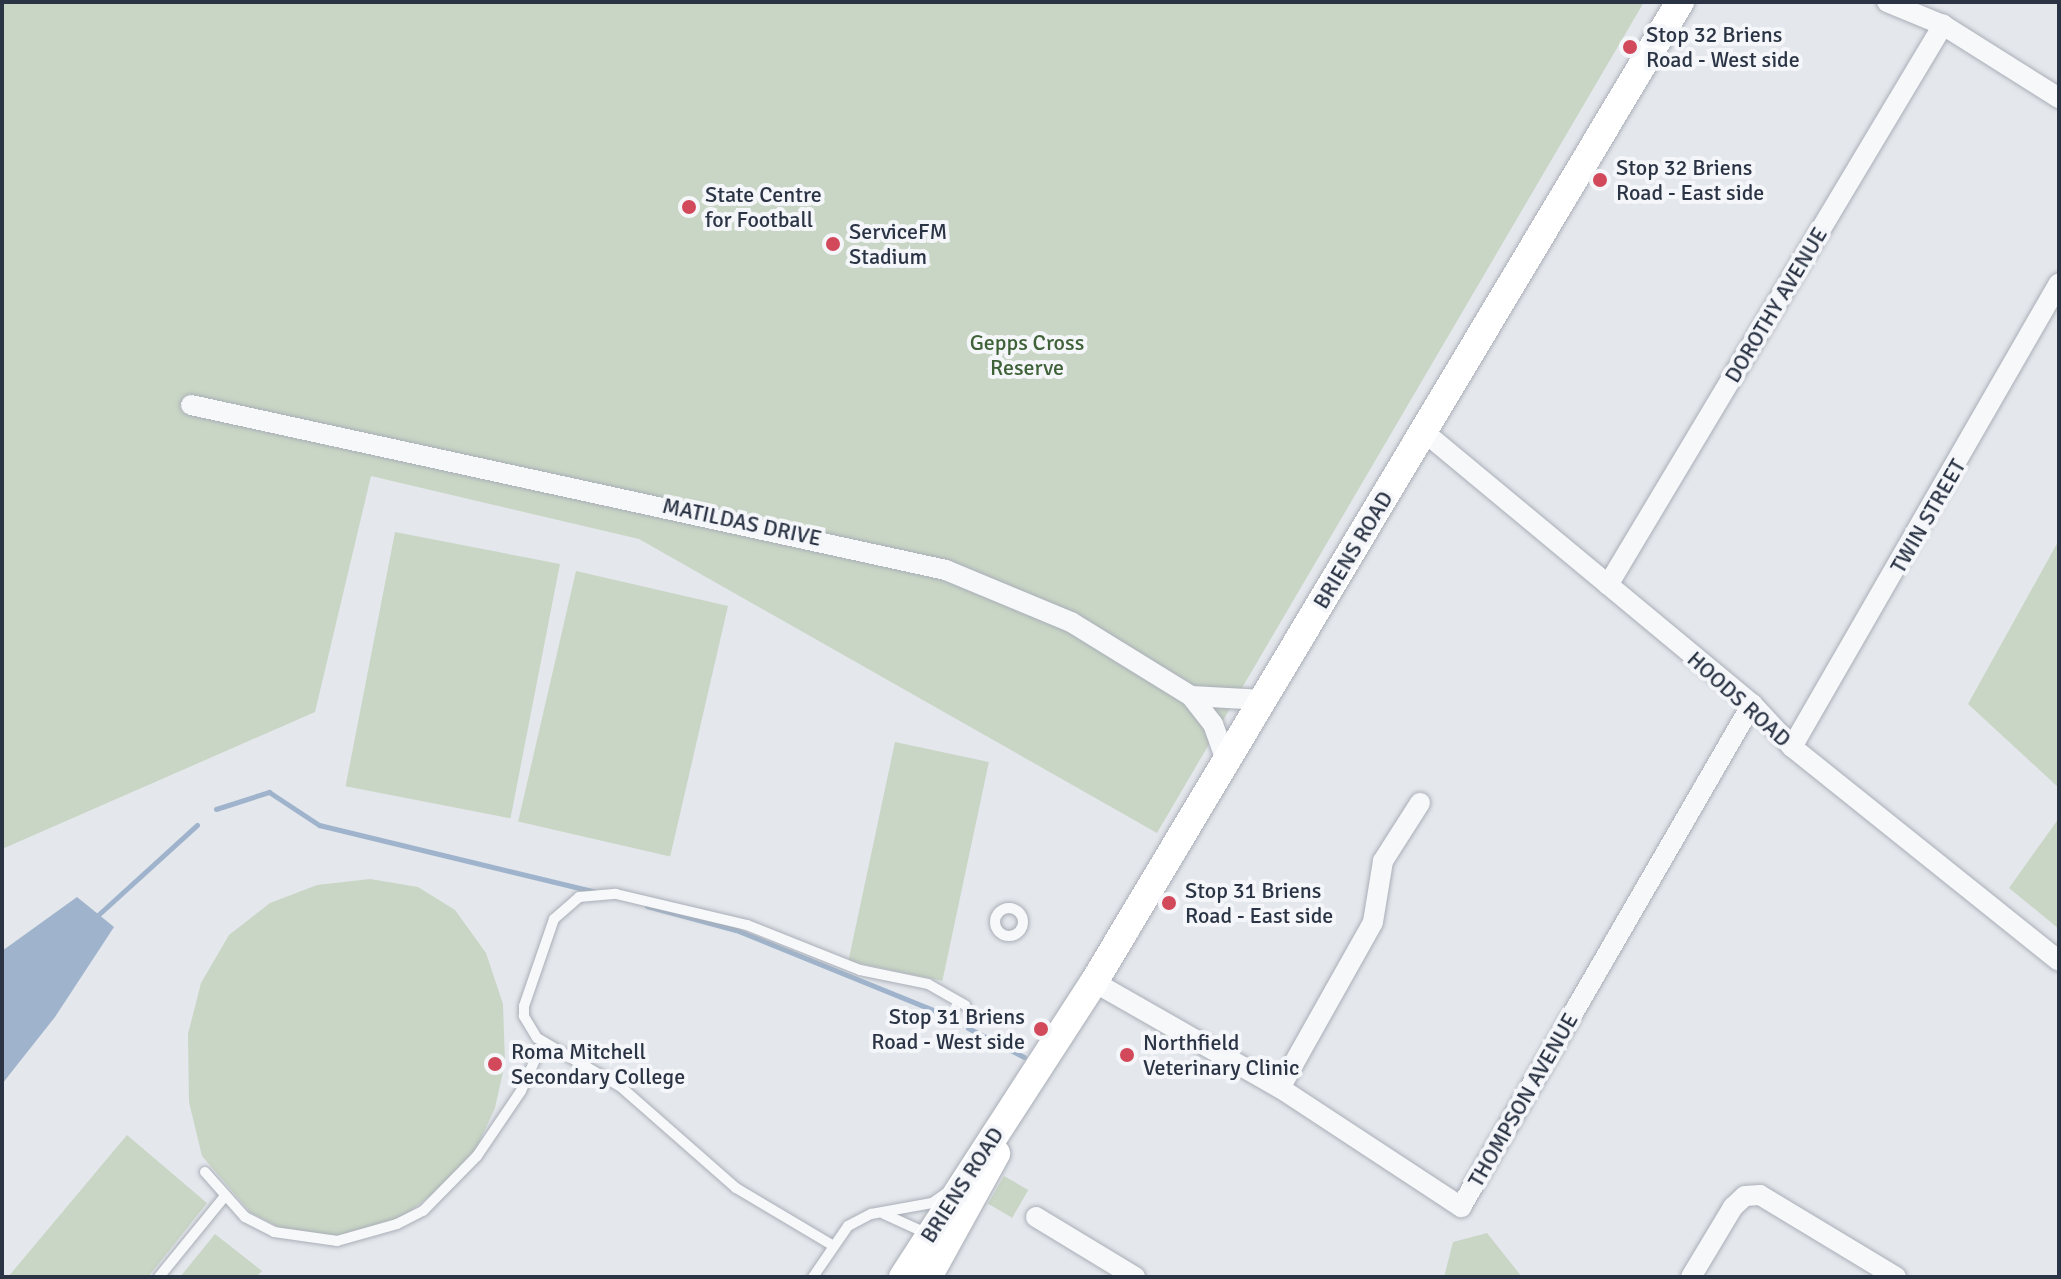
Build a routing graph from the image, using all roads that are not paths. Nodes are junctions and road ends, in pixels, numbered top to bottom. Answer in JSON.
{"nodes":[{"id":1,"x":1680,"y":2,"type":"edge"},
{"id":2,"x":1887,"y":2,"type":"edge"},
{"id":3,"x":1943,"y":25,"type":"junction"},
{"id":4,"x":2059,"y":98,"type":"edge"},
{"id":5,"x":2059,"y":283,"type":"edge"},
{"id":6,"x":191,"y":405,"type":"dead end"},
{"id":7,"x":1423,"y":431,"type":"junction"},
{"id":8,"x":1608,"y":585,"type":"junction"},
{"id":9,"x":1191,"y":696,"type":"junction"},
{"id":10,"x":1264,"y":700,"type":"junction"},
{"id":11,"x":1752,"y":704,"type":"junction"},
{"id":12,"x":1792,"y":747,"type":"junction"},
{"id":13,"x":1227,"y":763,"type":"junction"},
{"id":14,"x":1420,"y":803,"type":"dead end"},
{"id":15,"x":2059,"y":961,"type":"edge"},
{"id":16,"x":1094,"y":982,"type":"junction"},
{"id":17,"x":965,"y":1005,"type":"dead end"},
{"id":18,"x":543,"y":1042,"type":"junction"},
{"id":19,"x":1280,"y":1088,"type":"junction"},
{"id":20,"x":1022,"y":1095,"type":"junction"},
{"id":21,"x":205,"y":1172,"type":"dead end"},
{"id":22,"x":961,"y":1184,"type":"junction"},
{"id":23,"x":225,"y":1196,"type":"junction"},
{"id":24,"x":882,"y":1214,"type":"junction"},
{"id":25,"x":1036,"y":1217,"type":"dead end"},
{"id":26,"x":832,"y":1245,"type":"junction"},
{"id":27,"x":932,"y":1257,"type":"edge"},
{"id":28,"x":159,"y":1277,"type":"edge"},
{"id":29,"x":813,"y":1277,"type":"edge"},
{"id":30,"x":903,"y":1277,"type":"edge"},
{"id":31,"x":1135,"y":1277,"type":"edge"},
{"id":32,"x":1691,"y":1277,"type":"edge"},
{"id":33,"x":1896,"y":1277,"type":"edge"}],
"edges":[{"from":1,"to":7,"type":"main road","name":"BRIENS ROAD"},
{"from":2,"to":3,"type":"street"},
{"from":3,"to":4,"type":"street"},
{"from":3,"to":8,"type":"street","name":"DOROTHY AVENUE"},
{"from":5,"to":12,"type":"street","name":"TWIN STREET"},
{"from":6,"to":9,"type":"street","name":"MATILDAS DRIVE"},
{"from":7,"to":8,"type":"street","name":"HOODS ROAD"},
{"from":7,"to":10,"type":"main road","name":"BRIENS ROAD"},
{"from":8,"to":11,"type":"street","name":"HOODS ROAD"},
{"from":9,"to":10,"type":"street"},
{"from":9,"to":13,"type":"street","name":"MATILDAS DRIVE"},
{"from":10,"to":13,"type":"main road","name":"BRIENS ROAD"},
{"from":11,"to":12,"type":"street","name":"HOODS ROAD"},
{"from":11,"to":19,"type":"street","name":"THOMPSON AVENUE"},
{"from":12,"to":15,"type":"street","name":"HOODS ROAD"},
{"from":13,"to":16,"type":"main road","name":"BRIENS ROAD"},
{"from":14,"to":19,"type":"street"},
{"from":16,"to":19,"type":"street","name":"THOMPSON AVENUE"},
{"from":16,"to":20,"type":"main road","name":"BRIENS ROAD"},
{"from":17,"to":18,"type":"lane"},
{"from":18,"to":23,"type":"lane"},
{"from":18,"to":26,"type":"lane"},
{"from":20,"to":22,"type":"main road","name":"BRIENS ROAD"},
{"from":20,"to":27,"type":"main road","name":"BRIENS ROAD"},
{"from":21,"to":23,"type":"lane"},
{"from":22,"to":24,"type":"lane"},
{"from":22,"to":27,"type":"main road","name":"BRIENS ROAD"},
{"from":23,"to":28,"type":"lane"},
{"from":24,"to":26,"type":"lane"},
{"from":24,"to":27,"type":"lane"},
{"from":25,"to":31,"type":"street"},
{"from":26,"to":29,"type":"lane"},
{"from":27,"to":30,"type":"main road","name":"BRIENS ROAD"},
{"from":32,"to":33,"type":"street"}]}
